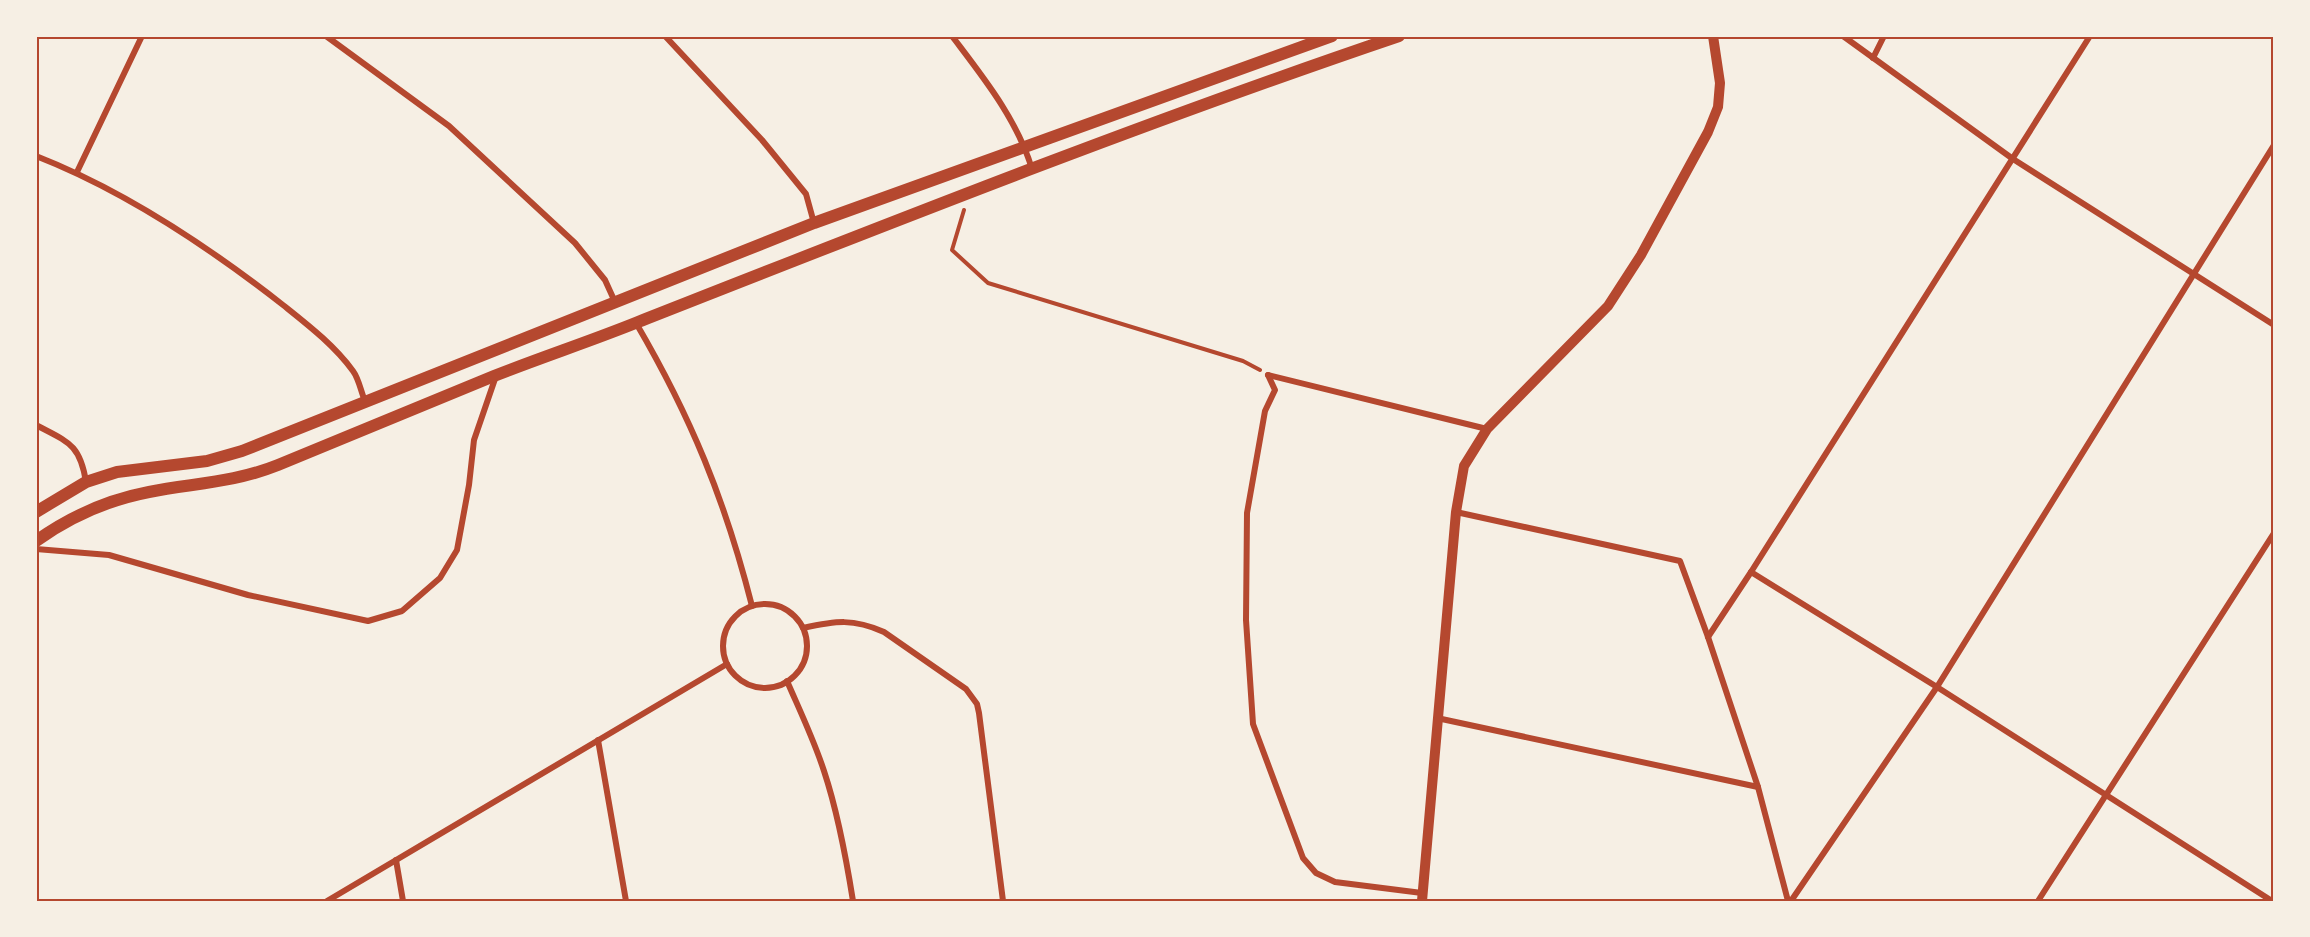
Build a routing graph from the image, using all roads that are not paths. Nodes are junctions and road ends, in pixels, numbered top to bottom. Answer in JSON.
{"nodes":[{"id":1,"x":142,"y":36,"type":"edge"},
{"id":2,"x":326,"y":36,"type":"edge"},
{"id":3,"x":342,"y":36,"type":"edge"},
{"id":4,"x":665,"y":36,"type":"edge"},
{"id":5,"x":952,"y":36,"type":"edge"},
{"id":6,"x":1332,"y":36,"type":"edge"},
{"id":7,"x":1399,"y":36,"type":"edge"},
{"id":8,"x":1713,"y":36,"type":"edge"},
{"id":9,"x":1843,"y":36,"type":"edge"},
{"id":10,"x":1884,"y":36,"type":"edge"},
{"id":11,"x":2090,"y":36,"type":"edge"},
{"id":12,"x":338,"y":44,"type":"junction"},
{"id":13,"x":1873,"y":58,"type":"junction"},
{"id":14,"x":2274,"y":145,"type":"edge"},
{"id":15,"x":1025,"y":147,"type":"junction"},
{"id":16,"x":36,"y":156,"type":"edge"},
{"id":17,"x":2013,"y":159,"type":"junction"},
{"id":18,"x":1032,"y":170,"type":"junction"},
{"id":19,"x":76,"y":172,"type":"junction"},
{"id":20,"x":814,"y":223,"type":"junction"},
{"id":21,"x":2193,"y":273,"type":"junction"},
{"id":22,"x":615,"y":302,"type":"junction"},
{"id":23,"x":636,"y":323,"type":"junction"},
{"id":24,"x":2274,"y":325,"type":"edge"},
{"id":25,"x":497,"y":375,"type":"junction"},
{"id":26,"x":365,"y":401,"type":"junction"},
{"id":27,"x":36,"y":425,"type":"edge"},
{"id":28,"x":1487,"y":429,"type":"junction"},
{"id":29,"x":86,"y":482,"type":"junction"},
{"id":30,"x":36,"y":512,"type":"edge"},
{"id":31,"x":1456,"y":512,"type":"junction"},
{"id":32,"x":2274,"y":532,"type":"edge"},
{"id":33,"x":36,"y":541,"type":"edge"},
{"id":34,"x":36,"y":549,"type":"edge"},
{"id":35,"x":1750,"y":572,"type":"junction"},
{"id":36,"x":752,"y":606,"type":"junction"},
{"id":37,"x":803,"y":628,"type":"junction"},
{"id":38,"x":1708,"y":637,"type":"junction"},
{"id":39,"x":727,"y":664,"type":"junction"},
{"id":40,"x":787,"y":681,"type":"junction"},
{"id":41,"x":1937,"y":687,"type":"junction"},
{"id":42,"x":1437,"y":718,"type":"junction"},
{"id":43,"x":598,"y":741,"type":"junction"},
{"id":44,"x":1758,"y":787,"type":"junction"},
{"id":45,"x":2106,"y":796,"type":"junction"},
{"id":46,"x":396,"y":860,"type":"junction"},
{"id":47,"x":1422,"y":897,"type":"edge"},
{"id":48,"x":327,"y":901,"type":"edge"},
{"id":49,"x":403,"y":901,"type":"edge"},
{"id":50,"x":626,"y":901,"type":"edge"},
{"id":51,"x":854,"y":901,"type":"edge"},
{"id":52,"x":1003,"y":901,"type":"edge"},
{"id":53,"x":1789,"y":901,"type":"edge"},
{"id":54,"x":2038,"y":901,"type":"edge"},
{"id":55,"x":2272,"y":901,"type":"edge"}],
"edges":[{"from":1,"to":19,"type":"street"},
{"from":2,"to":12,"type":"street"},
{"from":3,"to":12,"type":"street"},
{"from":4,"to":20,"type":"street"},
{"from":5,"to":15,"type":"street"},
{"from":6,"to":15,"type":"main road"},
{"from":7,"to":18,"type":"main road"},
{"from":8,"to":28,"type":"street"},
{"from":9,"to":13,"type":"street"},
{"from":10,"to":13,"type":"street"},
{"from":11,"to":17,"type":"street"},
{"from":12,"to":22,"type":"street"},
{"from":13,"to":17,"type":"street"},
{"from":14,"to":21,"type":"street"},
{"from":15,"to":18,"type":"street"},
{"from":15,"to":20,"type":"main road"},
{"from":16,"to":19,"type":"street"},
{"from":17,"to":21,"type":"street"},
{"from":17,"to":35,"type":"street"},
{"from":18,"to":23,"type":"main road"},
{"from":19,"to":26,"type":"street"},
{"from":20,"to":22,"type":"main road"},
{"from":21,"to":24,"type":"street"},
{"from":21,"to":41,"type":"street"},
{"from":22,"to":26,"type":"main road"},
{"from":23,"to":25,"type":"main road"},
{"from":23,"to":36,"type":"street"},
{"from":25,"to":33,"type":"main road"},
{"from":25,"to":34,"type":"street"},
{"from":26,"to":29,"type":"main road"},
{"from":27,"to":29,"type":"street"},
{"from":28,"to":31,"type":"street"},
{"from":28,"to":47,"type":"street"},
{"from":29,"to":30,"type":"main road"},
{"from":31,"to":38,"type":"street"},
{"from":31,"to":42,"type":"street"},
{"from":32,"to":45,"type":"street"},
{"from":35,"to":38,"type":"street"},
{"from":35,"to":41,"type":"street"},
{"from":36,"to":37,"type":"street"},
{"from":36,"to":39,"type":"street"},
{"from":37,"to":40,"type":"street"},
{"from":37,"to":52,"type":"street"},
{"from":38,"to":44,"type":"street"},
{"from":39,"to":40,"type":"street"},
{"from":39,"to":43,"type":"street"},
{"from":40,"to":51,"type":"street"},
{"from":41,"to":45,"type":"street"},
{"from":41,"to":53,"type":"street"},
{"from":42,"to":44,"type":"street"},
{"from":42,"to":47,"type":"street"},
{"from":43,"to":46,"type":"street"},
{"from":43,"to":50,"type":"street"},
{"from":44,"to":53,"type":"street"},
{"from":45,"to":54,"type":"street"},
{"from":45,"to":55,"type":"street"},
{"from":46,"to":48,"type":"street"},
{"from":46,"to":49,"type":"street"}]}
